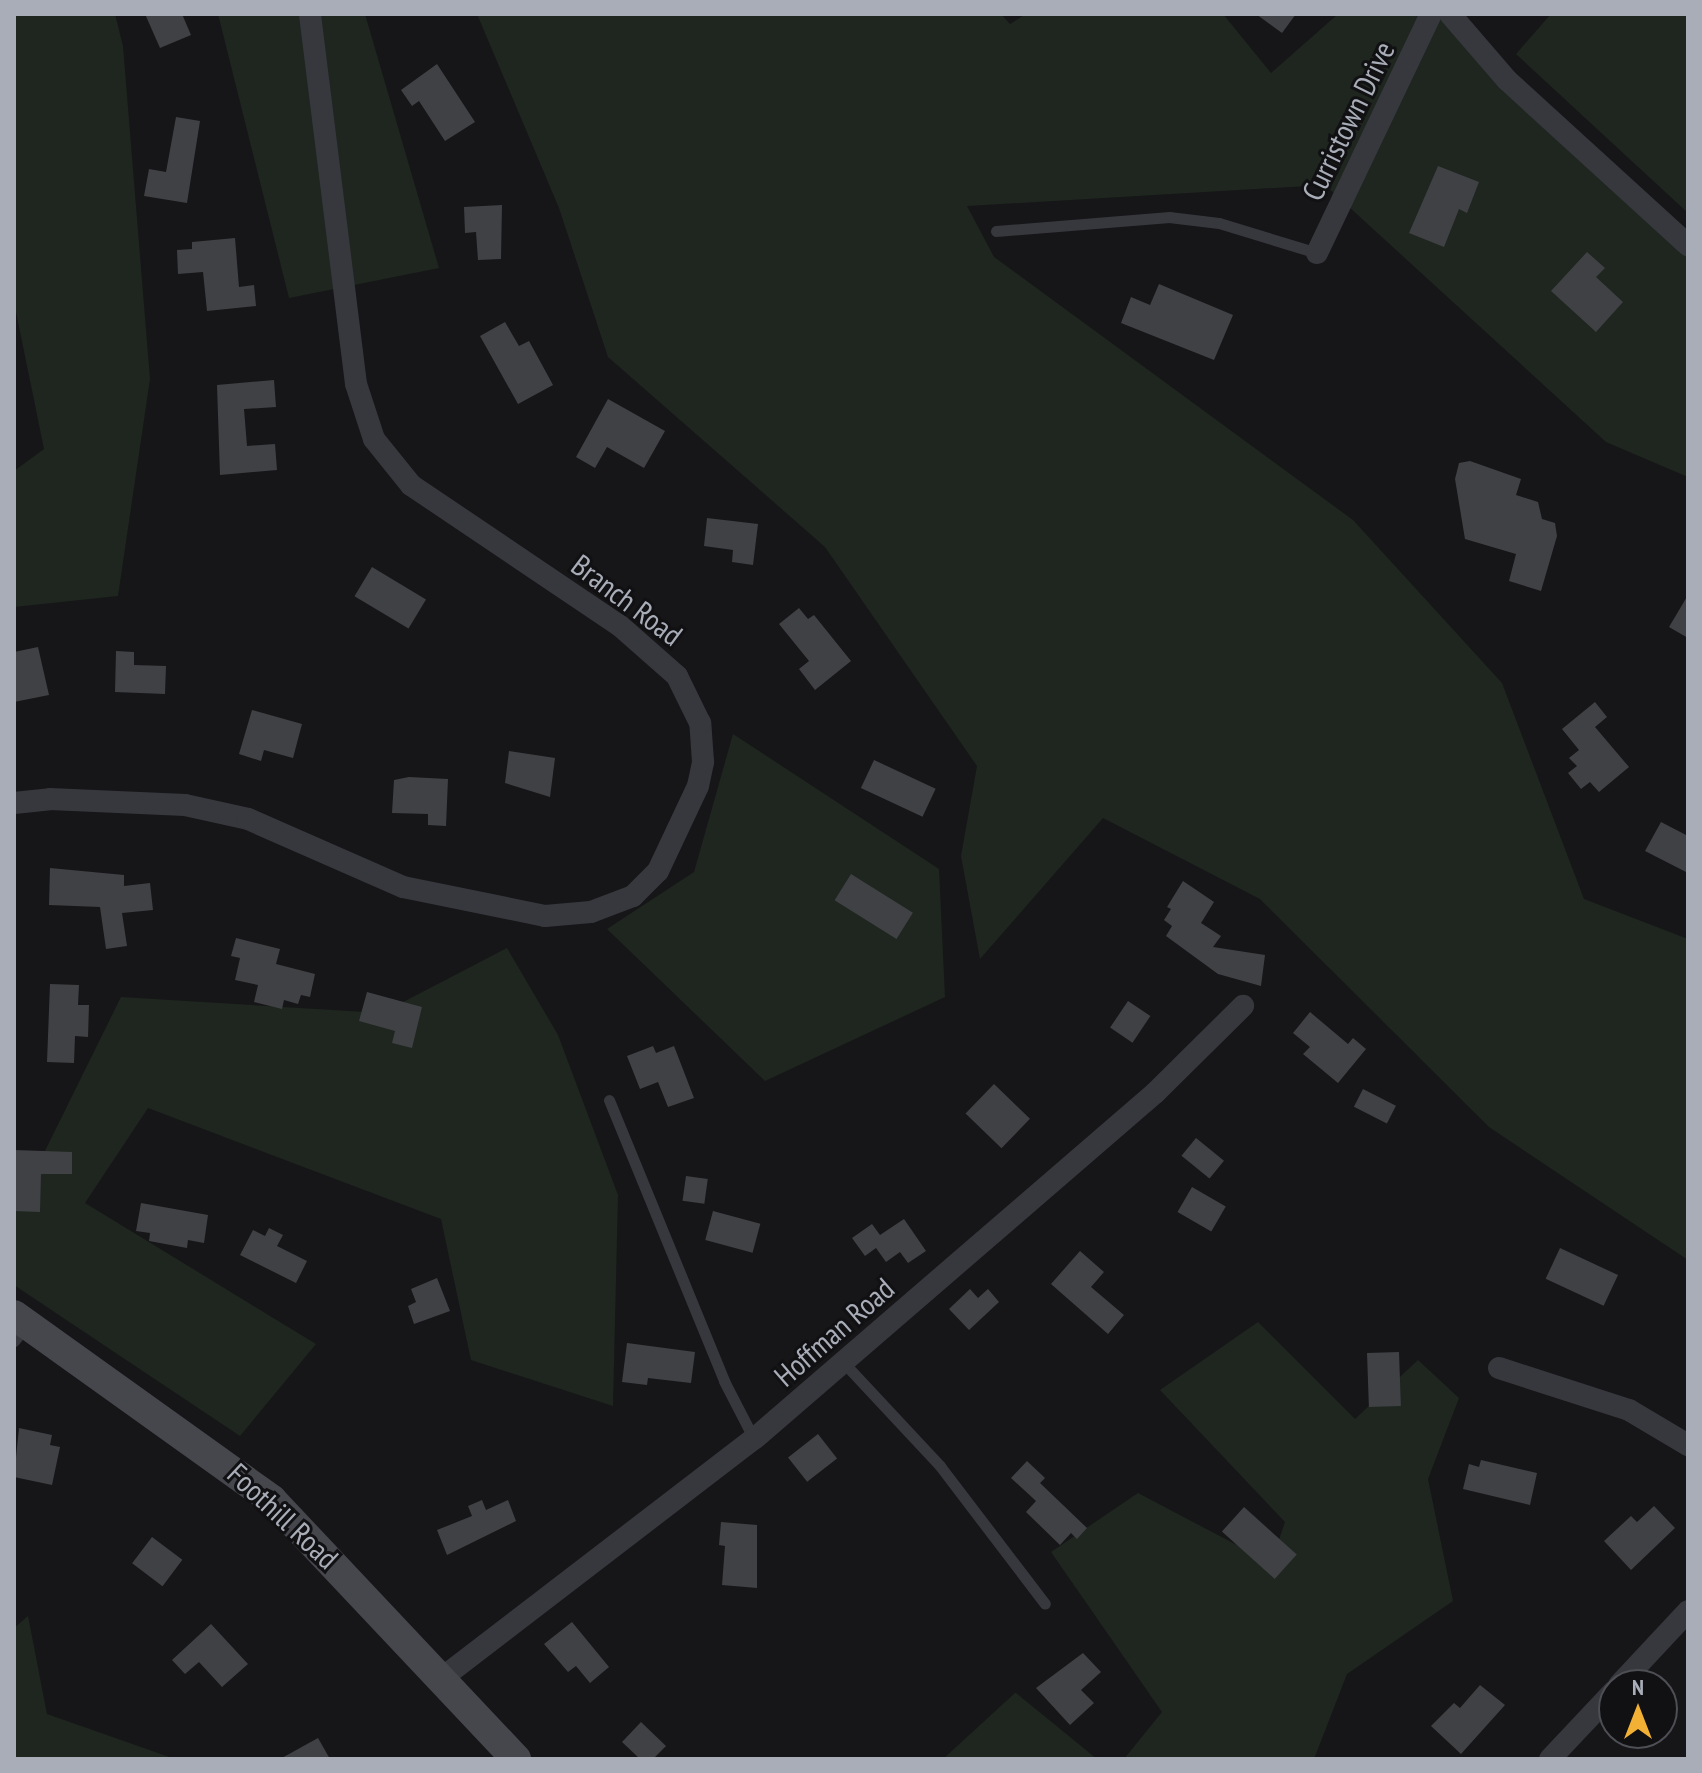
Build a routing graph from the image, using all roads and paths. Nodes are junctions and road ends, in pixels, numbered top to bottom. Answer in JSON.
{"nodes":[{"id":1,"x":310,"y":14,"type":"edge"},
{"id":2,"x":1431,"y":14,"type":"edge"},
{"id":3,"x":1450,"y":14,"type":"edge"},
{"id":4,"x":996,"y":231,"type":"dead end"},
{"id":5,"x":1688,"y":245,"type":"edge"},
{"id":6,"x":1317,"y":253,"type":"joint"},
{"id":7,"x":14,"y":803,"type":"edge"},
{"id":8,"x":1243,"y":1006,"type":"dead end"},
{"id":9,"x":609,"y":1100,"type":"dead end"},
{"id":10,"x":18,"y":1327,"type":"edge"},
{"id":11,"x":844,"y":1363,"type":"junction"},
{"id":12,"x":1499,"y":1368,"type":"dead end"},
{"id":13,"x":754,"y":1439,"type":"junction"},
{"id":14,"x":1688,"y":1445,"type":"edge"},
{"id":15,"x":1045,"y":1604,"type":"dead end"},
{"id":16,"x":1688,"y":1611,"type":"edge"},
{"id":17,"x":1634,"y":1669,"type":"edge"},
{"id":18,"x":442,"y":1678,"type":"junction"},
{"id":19,"x":1598,"y":1708,"type":"edge"},
{"id":20,"x":516,"y":1759,"type":"edge"},
{"id":21,"x":1550,"y":1759,"type":"edge"}],
"edges":[{"from":1,"to":7,"type":"street","name":"Branch Road"},
{"from":2,"to":6,"type":"street","name":"Curristown Drive"},
{"from":3,"to":5,"type":"street"},
{"from":4,"to":6,"type":"lane"},
{"from":8,"to":11,"type":"street","name":"Hoffman Road"},
{"from":9,"to":13,"type":"lane"},
{"from":10,"to":18,"type":"street","name":"Foothill Road"},
{"from":11,"to":13,"type":"street","name":"Hoffman Road"},
{"from":11,"to":15,"type":"lane"},
{"from":12,"to":14,"type":"street"},
{"from":13,"to":18,"type":"street","name":"Hoffman Road"},
{"from":16,"to":17,"type":"street"},
{"from":18,"to":20,"type":"street","name":"Foothill Road"},
{"from":19,"to":21,"type":"street"}]}
